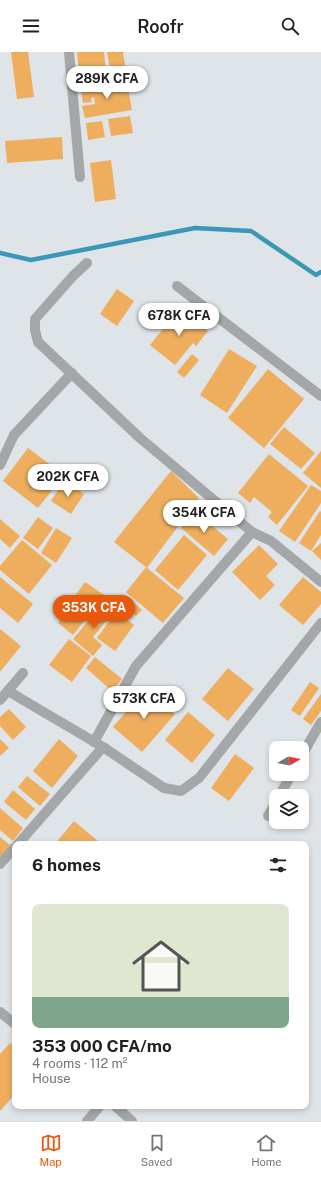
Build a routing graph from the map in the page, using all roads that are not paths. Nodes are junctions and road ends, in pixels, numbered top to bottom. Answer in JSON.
{"nodes":[{"id":1,"x":68,"y":52,"type":"edge"},
{"id":2,"x":80,"y":177,"type":"dead end"},
{"id":3,"x":87,"y":262,"type":"dead end"},
{"id":4,"x":177,"y":286,"type":"dead end"},
{"id":5,"x":72,"y":373,"type":"junction"},
{"id":6,"x":321,"y":396,"type":"edge"},
{"id":7,"x":0,"y":465,"type":"edge"},
{"id":8,"x":252,"y":532,"type":"junction"},
{"id":9,"x":321,"y":582,"type":"edge"},
{"id":10,"x":321,"y":623,"type":"edge"},
{"id":11,"x":22,"y":673,"type":"dead end"},
{"id":12,"x":8,"y":691,"type":"junction"},
{"id":13,"x":0,"y":700,"type":"edge"},
{"id":14,"x":321,"y":722,"type":"edge"},
{"id":15,"x":94,"y":742,"type":"junction"},
{"id":16,"x":309,"y":743,"type":"edge"},
{"id":17,"x":103,"y":747,"type":"junction"},
{"id":18,"x":21,"y":841,"type":"edge"},
{"id":19,"x":12,"y":850,"type":"edge"},
{"id":20,"x":0,"y":864,"type":"edge"},
{"id":21,"x":1,"y":1014,"type":"edge"},
{"id":22,"x":12,"y":1022,"type":"edge"},
{"id":23,"x":97,"y":1109,"type":"edge"},
{"id":24,"x":118,"y":1109,"type":"edge"},
{"id":25,"x":87,"y":1121,"type":"edge"},
{"id":26,"x":132,"y":1121,"type":"edge"}],
"edges":[{"from":1,"to":2,"type":"street"},
{"from":3,"to":5,"type":"street"},
{"from":4,"to":6,"type":"street"},
{"from":5,"to":7,"type":"street"},
{"from":5,"to":8,"type":"street"},
{"from":8,"to":9,"type":"street"},
{"from":8,"to":15,"type":"street"},
{"from":10,"to":17,"type":"street"},
{"from":11,"to":12,"type":"street"},
{"from":12,"to":13,"type":"street"},
{"from":12,"to":15,"type":"street"},
{"from":14,"to":16,"type":"street"},
{"from":15,"to":17,"type":"street"},
{"from":17,"to":18,"type":"street"},
{"from":19,"to":20,"type":"street"},
{"from":21,"to":22,"type":"street"},
{"from":23,"to":25,"type":"street"},
{"from":24,"to":26,"type":"street"}]}
